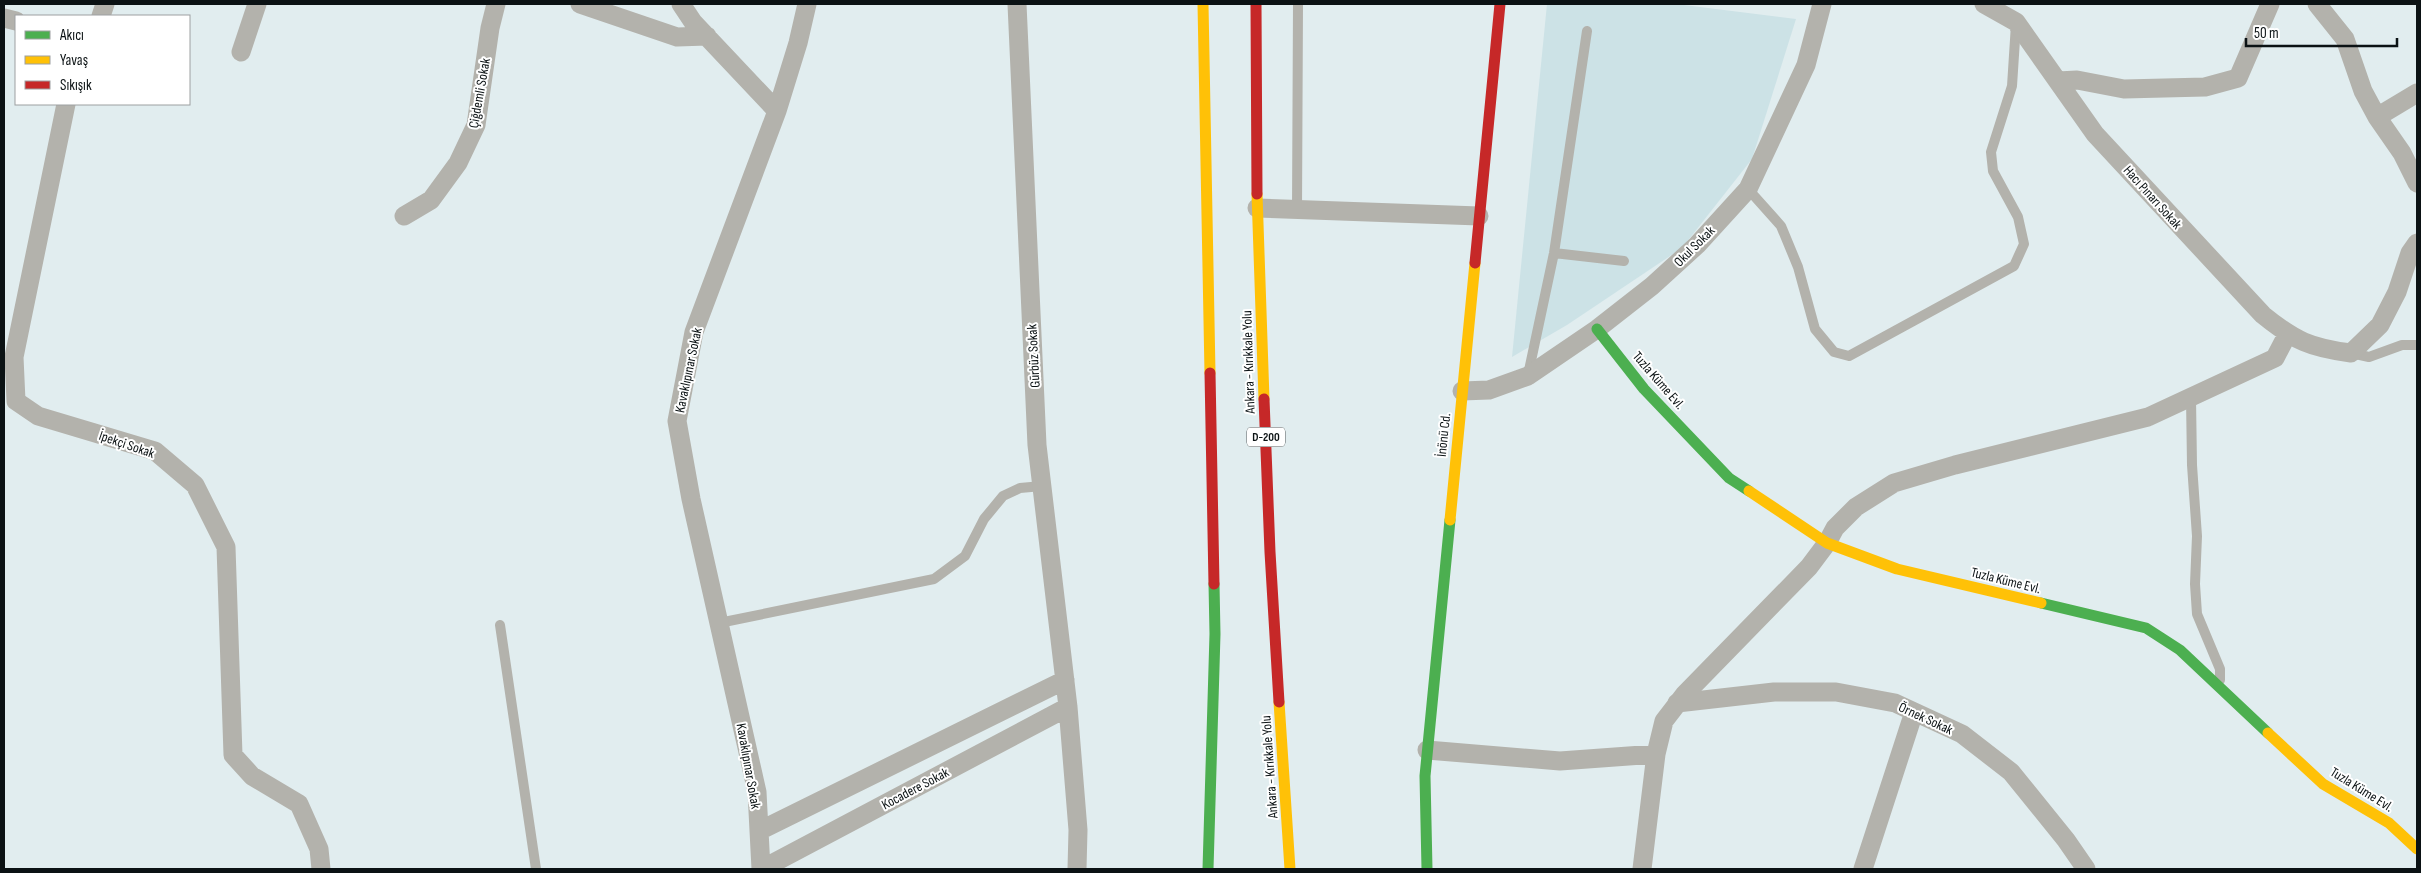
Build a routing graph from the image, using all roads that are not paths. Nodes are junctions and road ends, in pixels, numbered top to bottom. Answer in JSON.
{"nodes":[{"id":1,"x":257,"y":4,"type":"edge"},
{"id":2,"x":496,"y":4,"type":"edge"},
{"id":3,"x":580,"y":4,"type":"edge"},
{"id":4,"x":681,"y":4,"type":"edge"},
{"id":5,"x":806,"y":4,"type":"edge"},
{"id":6,"x":1017,"y":4,"type":"edge"},
{"id":7,"x":1203,"y":4,"type":"edge"},
{"id":8,"x":1256,"y":4,"type":"edge"},
{"id":9,"x":1298,"y":4,"type":"edge"},
{"id":10,"x":1500,"y":4,"type":"edge"},
{"id":11,"x":1822,"y":4,"type":"edge"},
{"id":12,"x":1984,"y":4,"type":"edge"},
{"id":13,"x":2270,"y":4,"type":"edge"},
{"id":14,"x":2317,"y":4,"type":"edge"},
{"id":15,"x":2016,"y":22,"type":"junction"},
{"id":16,"x":1587,"y":31,"type":"dead end"},
{"id":17,"x":707,"y":36,"type":"junction"},
{"id":18,"x":241,"y":52,"type":"dead end"},
{"id":19,"x":2058,"y":81,"type":"junction"},
{"id":20,"x":2417,"y":93,"type":"edge"},
{"id":21,"x":66,"y":105,"type":"edge"},
{"id":22,"x":777,"y":111,"type":"junction"},
{"id":23,"x":2377,"y":117,"type":"junction"},
{"id":24,"x":2417,"y":183,"type":"edge"},
{"id":25,"x":1748,"y":189,"type":"junction"},
{"id":26,"x":1257,"y":208,"type":"junction"},
{"id":27,"x":1297,"y":210,"type":"junction"},
{"id":28,"x":404,"y":216,"type":"dead end"},
{"id":29,"x":1479,"y":216,"type":"junction"},
{"id":30,"x":2417,"y":243,"type":"edge"},
{"id":31,"x":1554,"y":252,"type":"junction"},
{"id":32,"x":1624,"y":260,"type":"dead end"},
{"id":33,"x":1597,"y":329,"type":"junction"},
{"id":34,"x":2287,"y":335,"type":"junction"},
{"id":35,"x":2417,"y":345,"type":"edge"},
{"id":36,"x":2351,"y":354,"type":"junction"},
{"id":37,"x":1528,"y":376,"type":"junction"},
{"id":38,"x":1462,"y":391,"type":"junction"},
{"id":39,"x":2191,"y":398,"type":"junction"},
{"id":40,"x":1042,"y":486,"type":"junction"},
{"id":41,"x":1827,"y":543,"type":"junction"},
{"id":42,"x":719,"y":623,"type":"junction"},
{"id":43,"x":500,"y":625,"type":"dead end"},
{"id":44,"x":1064,"y":680,"type":"junction"},
{"id":45,"x":2221,"y":687,"type":"junction"},
{"id":46,"x":1677,"y":703,"type":"junction"},
{"id":47,"x":1068,"y":707,"type":"junction"},
{"id":48,"x":1914,"y":712,"type":"junction"},
{"id":49,"x":1427,"y":750,"type":"junction"},
{"id":50,"x":1656,"y":754,"type":"junction"},
{"id":51,"x":759,"y":832,"type":"junction"},
{"id":52,"x":2417,"y":849,"type":"edge"},
{"id":53,"x":321,"y":869,"type":"edge"},
{"id":54,"x":536,"y":869,"type":"edge"},
{"id":55,"x":761,"y":869,"type":"edge"},
{"id":56,"x":1077,"y":869,"type":"edge"},
{"id":57,"x":1208,"y":869,"type":"edge"},
{"id":58,"x":1290,"y":869,"type":"edge"},
{"id":59,"x":1427,"y":869,"type":"edge"},
{"id":60,"x":1642,"y":869,"type":"edge"},
{"id":61,"x":1863,"y":869,"type":"edge"},
{"id":62,"x":2086,"y":869,"type":"edge"}],
"edges":[{"from":1,"to":18,"type":"street"},
{"from":2,"to":28,"type":"street","name":"Çiğdemli Sokak"},
{"from":3,"to":17,"type":"street"},
{"from":4,"to":17,"type":"street"},
{"from":5,"to":22,"type":"street","name":"Kavaklıpınar Sokak"},
{"from":6,"to":40,"type":"street","name":"Gürbüz Sokak"},
{"from":7,"to":57,"type":"main road"},
{"from":8,"to":26,"type":"main road","name":"Ankara - Kırıkkale Yolu","number":"D-200"},
{"from":9,"to":27,"type":"lane"},
{"from":10,"to":29,"type":"main road","name":"İnönü Cd."},
{"from":11,"to":25,"type":"street","name":"Okul Sokak"},
{"from":12,"to":15,"type":"street","name":"Hacı Pınarı Sokak"},
{"from":13,"to":19,"type":"street"},
{"from":14,"to":23,"type":"street"},
{"from":15,"to":19,"type":"street","name":"Hacı Pınarı Sokak"},
{"from":15,"to":25,"type":"lane"},
{"from":16,"to":31,"type":"lane"},
{"from":17,"to":22,"type":"street"},
{"from":19,"to":34,"type":"street","name":"Hacı Pınarı Sokak"},
{"from":20,"to":23,"type":"street"},
{"from":21,"to":53,"type":"street","name":"İpekçi Sokak"},
{"from":22,"to":42,"type":"street","name":"Kavaklıpınar Sokak"},
{"from":23,"to":24,"type":"street"},
{"from":25,"to":33,"type":"street","name":"Okul Sokak"},
{"from":26,"to":27,"type":"street"},
{"from":26,"to":58,"type":"main road","name":"Ankara - Kırıkkale Yolu","number":"D-200"},
{"from":27,"to":29,"type":"street"},
{"from":29,"to":38,"type":"main road","name":"İnönü Cd."},
{"from":30,"to":36,"type":"street"},
{"from":31,"to":32,"type":"lane"},
{"from":31,"to":37,"type":"lane"},
{"from":33,"to":37,"type":"street","name":"Okul Sokak"},
{"from":33,"to":41,"type":"main road","name":"Tuzla Küme Evl."},
{"from":34,"to":36,"type":"street","name":"Hacı Pınarı Sokak"},
{"from":34,"to":39,"type":"street"},
{"from":35,"to":36,"type":"lane"},
{"from":37,"to":38,"type":"street","name":"Okul Sokak"},
{"from":38,"to":49,"type":"main road","name":"İnönü Cd."},
{"from":39,"to":41,"type":"street"},
{"from":39,"to":45,"type":"lane"},
{"from":40,"to":42,"type":"lane"},
{"from":40,"to":44,"type":"street","name":"Gürbüz Sokak"},
{"from":41,"to":45,"type":"main road","name":"Tuzla Küme Evl."},
{"from":41,"to":46,"type":"street"},
{"from":42,"to":51,"type":"street","name":"Kavaklıpınar Sokak"},
{"from":43,"to":54,"type":"lane"},
{"from":44,"to":47,"type":"street","name":"Gürbüz Sokak"},
{"from":44,"to":51,"type":"street"},
{"from":45,"to":52,"type":"main road","name":"Tuzla Küme Evl."},
{"from":46,"to":48,"type":"street","name":"Örnek Sokak"},
{"from":46,"to":50,"type":"street"},
{"from":47,"to":55,"type":"street","name":"Kocadere Sokak"},
{"from":47,"to":56,"type":"street","name":"Gürbüz Sokak"},
{"from":48,"to":61,"type":"street"},
{"from":48,"to":62,"type":"street","name":"Örnek Sokak"},
{"from":49,"to":50,"type":"street"},
{"from":49,"to":59,"type":"main road","name":"İnönü Cd."},
{"from":50,"to":60,"type":"street"},
{"from":51,"to":55,"type":"street","name":"Kavaklıpınar Sokak"}]}
